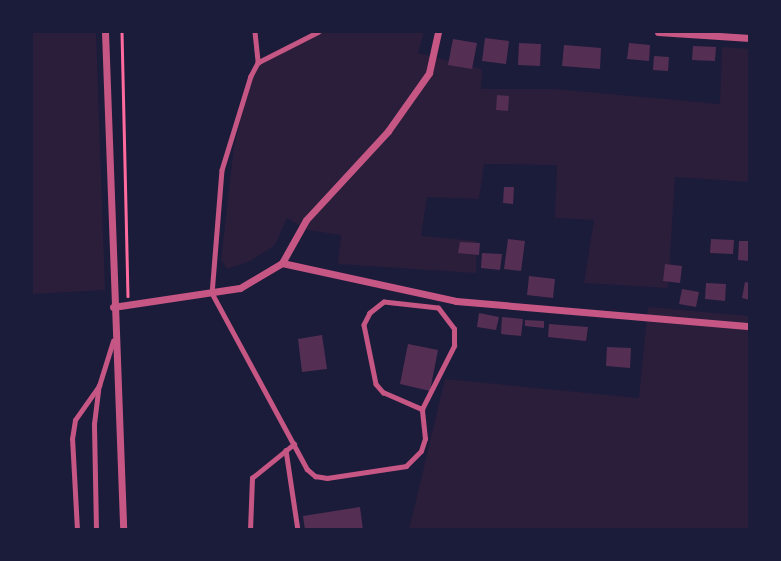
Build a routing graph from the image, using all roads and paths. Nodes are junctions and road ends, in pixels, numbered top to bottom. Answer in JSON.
{"nodes":[{"id":1,"x":105,"y":32,"type":"edge"},
{"id":2,"x":122,"y":32,"type":"edge"},
{"id":3,"x":255,"y":32,"type":"edge"},
{"id":4,"x":318,"y":32,"type":"edge"},
{"id":5,"x":438,"y":32,"type":"edge"},
{"id":6,"x":658,"y":32,"type":"edge"},
{"id":7,"x":750,"y":38,"type":"edge"},
{"id":8,"x":258,"y":64,"type":"junction"},
{"id":9,"x":282,"y":263,"type":"junction"},
{"id":10,"x":212,"y":293,"type":"junction"},
{"id":11,"x":127,"y":306,"type":"junction"},
{"id":12,"x":113,"y":307,"type":"junction"},
{"id":13,"x":750,"y":326,"type":"edge"},
{"id":14,"x":113,"y":341,"type":"junction"},
{"id":15,"x":99,"y":386,"type":"junction"},
{"id":16,"x":422,"y":409,"type":"junction"},
{"id":17,"x":294,"y":444,"type":"junction"},
{"id":18,"x":286,"y":450,"type":"junction"},
{"id":19,"x":77,"y":530,"type":"edge"},
{"id":20,"x":96,"y":530,"type":"edge"},
{"id":21,"x":123,"y":530,"type":"edge"},
{"id":22,"x":250,"y":530,"type":"edge"},
{"id":23,"x":298,"y":530,"type":"edge"}],
"edges":[{"from":1,"to":12,"type":"street"},
{"from":2,"to":11,"type":"path"},
{"from":3,"to":8,"type":"lane"},
{"from":4,"to":8,"type":"lane"},
{"from":5,"to":9,"type":"street"},
{"from":6,"to":7,"type":"street"},
{"from":8,"to":10,"type":"lane"},
{"from":9,"to":10,"type":"street"},
{"from":9,"to":13,"type":"street"},
{"from":10,"to":11,"type":"street"},
{"from":10,"to":17,"type":"lane"},
{"from":11,"to":12,"type":"street"},
{"from":12,"to":14,"type":"street"},
{"from":14,"to":15,"type":"lane"},
{"from":14,"to":21,"type":"street"},
{"from":15,"to":19,"type":"lane"},
{"from":15,"to":20,"type":"lane"},
{"from":16,"to":16,"type":"lane"},
{"from":16,"to":17,"type":"lane"},
{"from":17,"to":18,"type":"lane"},
{"from":18,"to":22,"type":"lane"},
{"from":18,"to":23,"type":"lane"}]}
